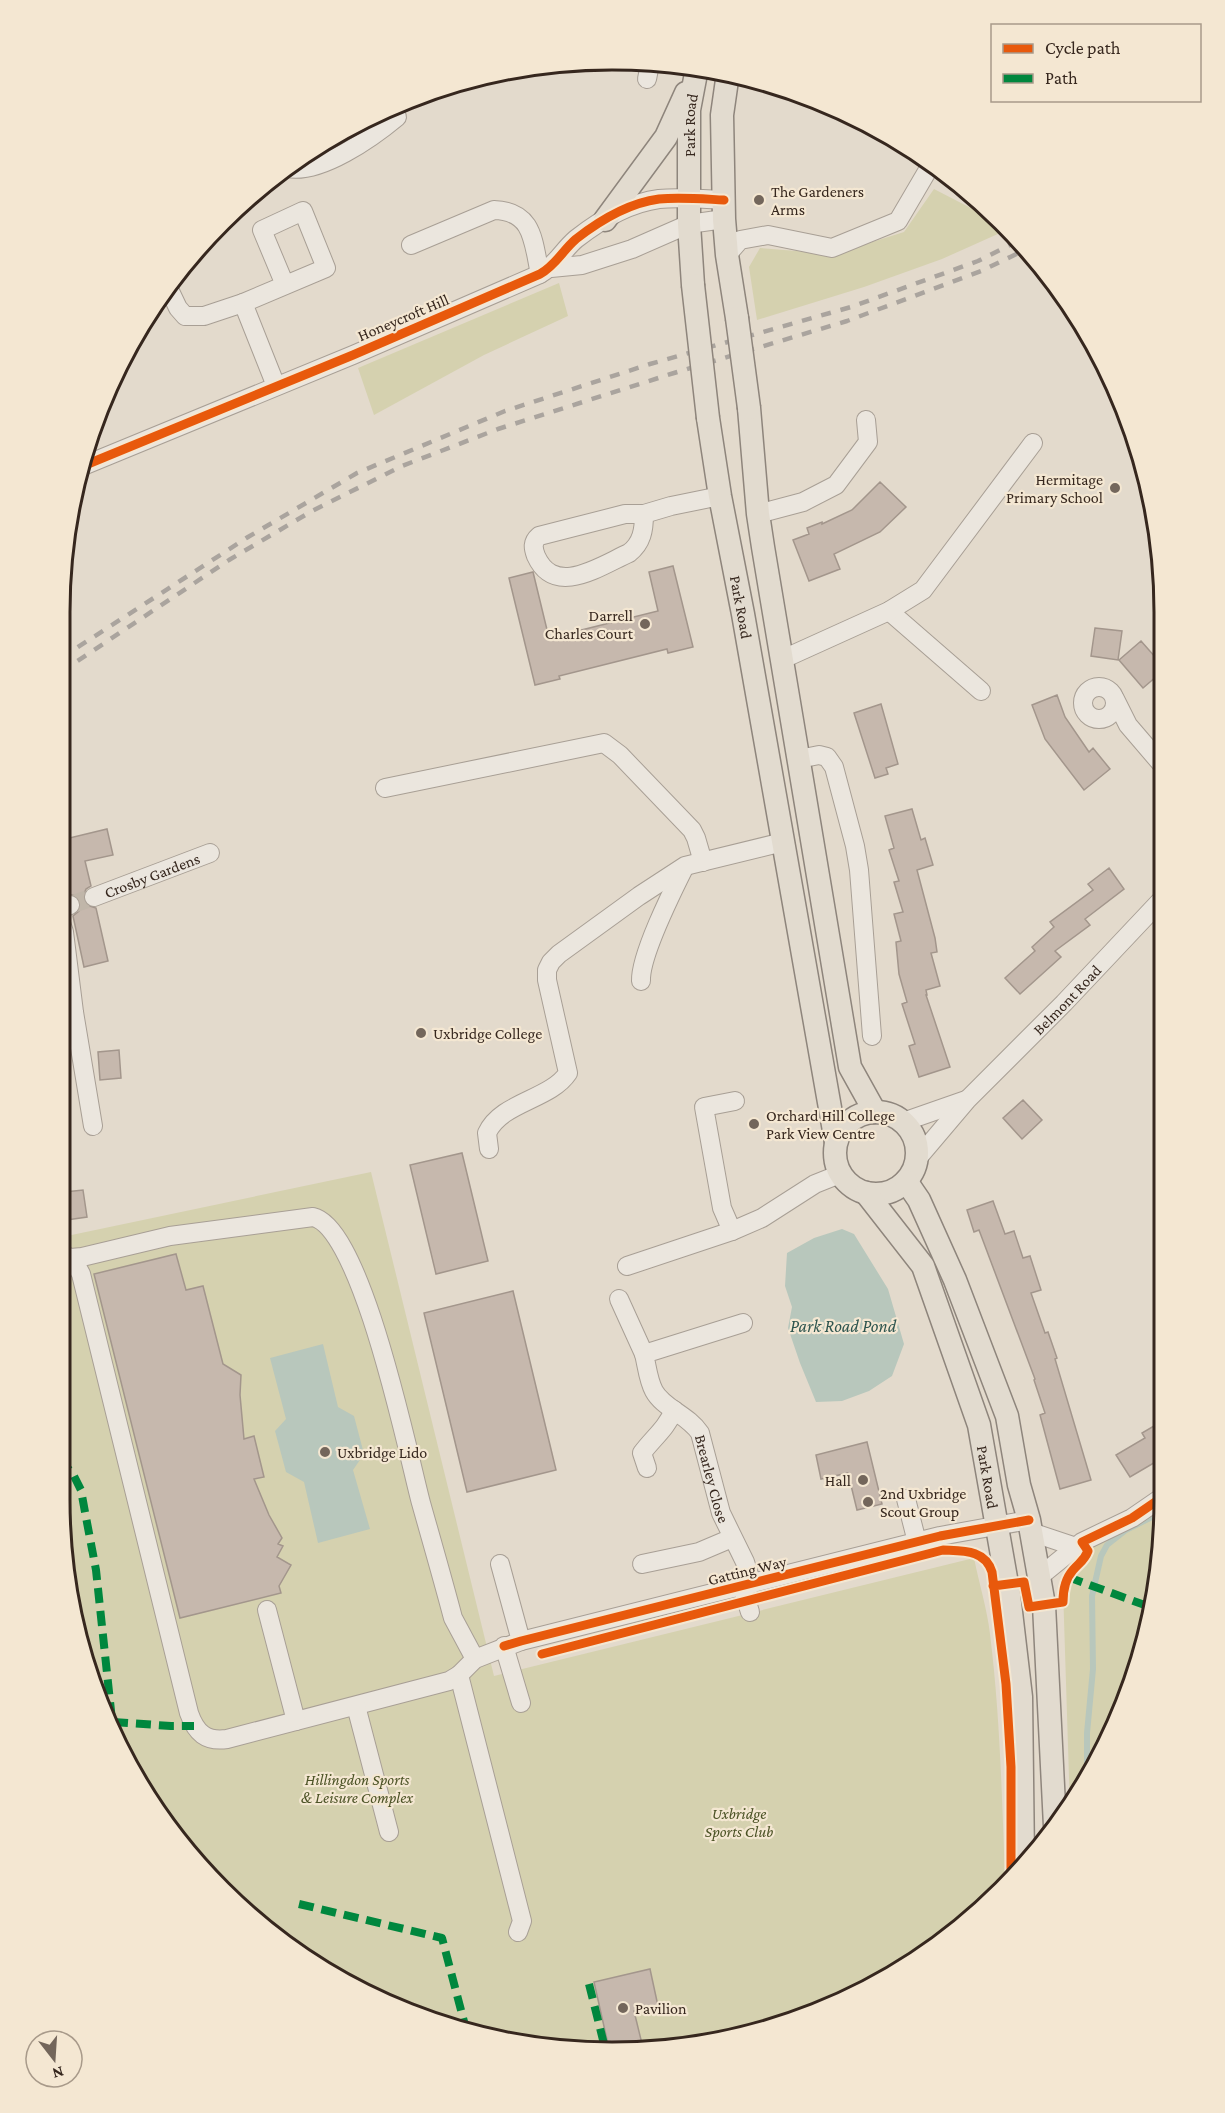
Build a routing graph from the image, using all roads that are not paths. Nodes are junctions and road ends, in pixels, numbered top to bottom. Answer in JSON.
{"nodes":[{"id":1,"x":693,"y":77,"type":"edge"},
{"id":2,"x":695,"y":77,"type":"edge"},
{"id":3,"x":727,"y":83,"type":"edge"},
{"id":4,"x":397,"y":117,"type":"dead end"},
{"id":5,"x":303,"y":168,"type":"edge"},
{"id":6,"x":927,"y":172,"type":"edge"},
{"id":7,"x":690,"y":199,"type":"junction"},
{"id":8,"x":724,"y":210,"type":"junction"},
{"id":9,"x":605,"y":220,"type":"junction"},
{"id":10,"x":689,"y":224,"type":"junction"},
{"id":11,"x":411,"y":245,"type":"dead end"},
{"id":12,"x":727,"y":255,"type":"junction"},
{"id":13,"x":545,"y":271,"type":"junction"},
{"id":14,"x":285,"y":285,"type":"dead end"},
{"id":15,"x":173,"y":297,"type":"edge"},
{"id":16,"x":243,"y":303,"type":"junction"},
{"id":17,"x":276,"y":386,"type":"junction"},
{"id":18,"x":866,"y":420,"type":"dead end"},
{"id":19,"x":1033,"y":443,"type":"dead end"},
{"id":20,"x":92,"y":461,"type":"edge"},
{"id":21,"x":720,"y":496,"type":"junction"},
{"id":22,"x":644,"y":514,"type":"junction"},
{"id":23,"x":758,"y":514,"type":"junction"},
{"id":24,"x":889,"y":611,"type":"junction"},
{"id":25,"x":783,"y":659,"type":"junction"},
{"id":26,"x":981,"y":691,"type":"dead end"},
{"id":27,"x":1115,"y":699,"type":"junction"},
{"id":28,"x":1097,"y":719,"type":"junction"},
{"id":29,"x":1128,"y":725,"type":"junction"},
{"id":30,"x":1154,"y":755,"type":"edge"},
{"id":31,"x":799,"y":759,"type":"junction"},
{"id":32,"x":385,"y":788,"type":"dead end"},
{"id":33,"x":783,"y":842,"type":"junction"},
{"id":34,"x":210,"y":853,"type":"dead end"},
{"id":35,"x":703,"y":862,"type":"junction"},
{"id":36,"x":685,"y":867,"type":"junction"},
{"id":37,"x":94,"y":897,"type":"tunnel mouth"},
{"id":38,"x":1154,"y":908,"type":"edge"},
{"id":39,"x":70,"y":980,"type":"edge"},
{"id":40,"x":641,"y":981,"type":"dead end"},
{"id":41,"x":74,"y":1012,"type":"junction"},
{"id":42,"x":70,"y":1016,"type":"edge"},
{"id":43,"x":872,"y":1036,"type":"dead end"},
{"id":44,"x":967,"y":1100,"type":"junction"},
{"id":45,"x":735,"y":1101,"type":"dead end"},
{"id":46,"x":875,"y":1112,"type":"junction"},
{"id":47,"x":903,"y":1122,"type":"junction"},
{"id":48,"x":93,"y":1126,"type":"dead end"},
{"id":49,"x":836,"y":1142,"type":"junction"},
{"id":50,"x":489,"y":1149,"type":"dead end"},
{"id":51,"x":916,"y":1159,"type":"junction"},
{"id":52,"x":840,"y":1174,"type":"junction"},
{"id":53,"x":906,"y":1181,"type":"junction"},
{"id":54,"x":866,"y":1193,"type":"junction"},
{"id":55,"x":732,"y":1231,"type":"junction"},
{"id":56,"x":70,"y":1256,"type":"edge"},
{"id":57,"x":70,"y":1259,"type":"edge"},
{"id":58,"x":627,"y":1266,"type":"dead end"},
{"id":59,"x":619,"y":1299,"type":"dead end"},
{"id":60,"x":743,"y":1323,"type":"dead end"},
{"id":61,"x":644,"y":1354,"type":"junction"},
{"id":62,"x":674,"y":1410,"type":"junction"},
{"id":63,"x":646,"y":1468,"type":"dead end"},
{"id":64,"x":906,"y":1499,"type":"dead end"},
{"id":65,"x":1154,"y":1503,"type":"edge"},
{"id":66,"x":998,"y":1525,"type":"junction"},
{"id":67,"x":1030,"y":1526,"type":"junction"},
{"id":68,"x":732,"y":1538,"type":"junction"},
{"id":69,"x":917,"y":1542,"type":"junction"},
{"id":70,"x":1076,"y":1547,"type":"junction"},
{"id":71,"x":500,"y":1564,"type":"dead end"},
{"id":72,"x":642,"y":1564,"type":"dead end"},
{"id":73,"x":1039,"y":1577,"type":"junction"},
{"id":74,"x":747,"y":1585,"type":"junction"},
{"id":75,"x":267,"y":1610,"type":"dead end"},
{"id":76,"x":750,"y":1612,"type":"dead end"},
{"id":77,"x":513,"y":1643,"type":"junction"},
{"id":78,"x":475,"y":1659,"type":"junction"},
{"id":79,"x":459,"y":1675,"type":"junction"},
{"id":80,"x":520,"y":1703,"type":"dead end"},
{"id":81,"x":356,"y":1706,"type":"junction"},
{"id":82,"x":296,"y":1721,"type":"junction"},
{"id":83,"x":1054,"y":1813,"type":"edge"},
{"id":84,"x":389,"y":1832,"type":"dead end"},
{"id":85,"x":1023,"y":1854,"type":"edge"},
{"id":86,"x":518,"y":1932,"type":"dead end"}],
"edges":[{"from":1,"to":9,"type":"main road"},
{"from":2,"to":7,"type":"main road","name":"Park Road"},
{"from":3,"to":8,"type":"main road","name":"Park Road"},
{"from":4,"to":5,"type":"street"},
{"from":6,"to":12,"type":"street"},
{"from":7,"to":8,"type":"street","name":"Honeycroft Hill"},
{"from":7,"to":9,"type":"street","name":"Honeycroft Hill"},
{"from":7,"to":10,"type":"main road","name":"Park Road"},
{"from":8,"to":10,"type":"street","name":"Honeycroft Hill"},
{"from":8,"to":12,"type":"main road","name":"Park Road"},
{"from":9,"to":13,"type":"street","name":"Honeycroft Hill"},
{"from":10,"to":13,"type":"street","name":"Honeycroft Hill"},
{"from":10,"to":21,"type":"main road","name":"Park Road","bridge":true},
{"from":11,"to":13,"type":"street"},
{"from":12,"to":23,"type":"main road","name":"Park Road","bridge":true},
{"from":13,"to":17,"type":"street","name":"Honeycroft Hill"},
{"from":14,"to":16,"type":"street"},
{"from":15,"to":16,"type":"street"},
{"from":16,"to":17,"type":"street"},
{"from":17,"to":20,"type":"street","name":"Honeycroft Hill"},
{"from":18,"to":23,"type":"street"},
{"from":19,"to":24,"type":"street"},
{"from":21,"to":22,"type":"street"},
{"from":21,"to":33,"type":"main road","name":"Park Road"},
{"from":22,"to":22,"type":"street"},
{"from":23,"to":25,"type":"main road","name":"Park Road"},
{"from":24,"to":25,"type":"street"},
{"from":24,"to":26,"type":"street"},
{"from":25,"to":31,"type":"main road","name":"Park Road"},
{"from":27,"to":28,"type":"street"},
{"from":27,"to":28,"type":"street"},
{"from":27,"to":29,"type":"street"},
{"from":28,"to":29,"type":"street"},
{"from":29,"to":30,"type":"street"},
{"from":31,"to":43,"type":"street"},
{"from":31,"to":46,"type":"main road","name":"Park Road"},
{"from":32,"to":35,"type":"street"},
{"from":33,"to":35,"type":"street"},
{"from":33,"to":49,"type":"main road","name":"Park Road"},
{"from":34,"to":37,"type":"street","name":"Crosby Gardens"},
{"from":35,"to":36,"type":"street"},
{"from":36,"to":40,"type":"street"},
{"from":36,"to":50,"type":"street"},
{"from":38,"to":44,"type":"street","name":"Belmont Road"},
{"from":39,"to":41,"type":"street"},
{"from":41,"to":42,"type":"street"},
{"from":41,"to":48,"type":"street"},
{"from":44,"to":47,"type":"street"},
{"from":44,"to":51,"type":"street","name":"Belmont Road"},
{"from":45,"to":55,"type":"street"},
{"from":46,"to":47,"type":"main road"},
{"from":46,"to":49,"type":"main road"},
{"from":47,"to":51,"type":"main road"},
{"from":49,"to":52,"type":"main road"},
{"from":51,"to":53,"type":"main road"},
{"from":52,"to":54,"type":"main road"},
{"from":52,"to":55,"type":"street"},
{"from":53,"to":54,"type":"main road"},
{"from":53,"to":67,"type":"main road","name":"Park Road"},
{"from":54,"to":66,"type":"main road","name":"Park Road"},
{"from":55,"to":58,"type":"street"},
{"from":56,"to":78,"type":"street"},
{"from":57,"to":82,"type":"street"},
{"from":59,"to":61,"type":"street","name":"Brearley Close"},
{"from":60,"to":61,"type":"street"},
{"from":61,"to":62,"type":"street","name":"Brearley Close"},
{"from":62,"to":63,"type":"street"},
{"from":62,"to":68,"type":"street","name":"Brearley Close"},
{"from":64,"to":69,"type":"street"},
{"from":65,"to":70,"type":"street"},
{"from":66,"to":67,"type":"street","name":"Gatting Way"},
{"from":66,"to":69,"type":"street","name":"Gatting Way"},
{"from":66,"to":85,"type":"main road","name":"Park Road"},
{"from":67,"to":70,"type":"street"},
{"from":67,"to":73,"type":"main road","name":"Park Road"},
{"from":68,"to":72,"type":"street"},
{"from":68,"to":74,"type":"street","name":"Brearley Close"},
{"from":69,"to":74,"type":"street","name":"Gatting Way"},
{"from":70,"to":73,"type":"street"},
{"from":71,"to":77,"type":"street"},
{"from":73,"to":83,"type":"main road","name":"Park Road"},
{"from":74,"to":76,"type":"street","name":"Brearley Close"},
{"from":74,"to":77,"type":"street","name":"Gatting Way"},
{"from":75,"to":82,"type":"street"},
{"from":77,"to":78,"type":"street","name":"Gatting Way"},
{"from":77,"to":80,"type":"street"},
{"from":78,"to":79,"type":"street"},
{"from":79,"to":81,"type":"street"},
{"from":79,"to":86,"type":"street"},
{"from":81,"to":82,"type":"street"},
{"from":81,"to":84,"type":"street"}]}
